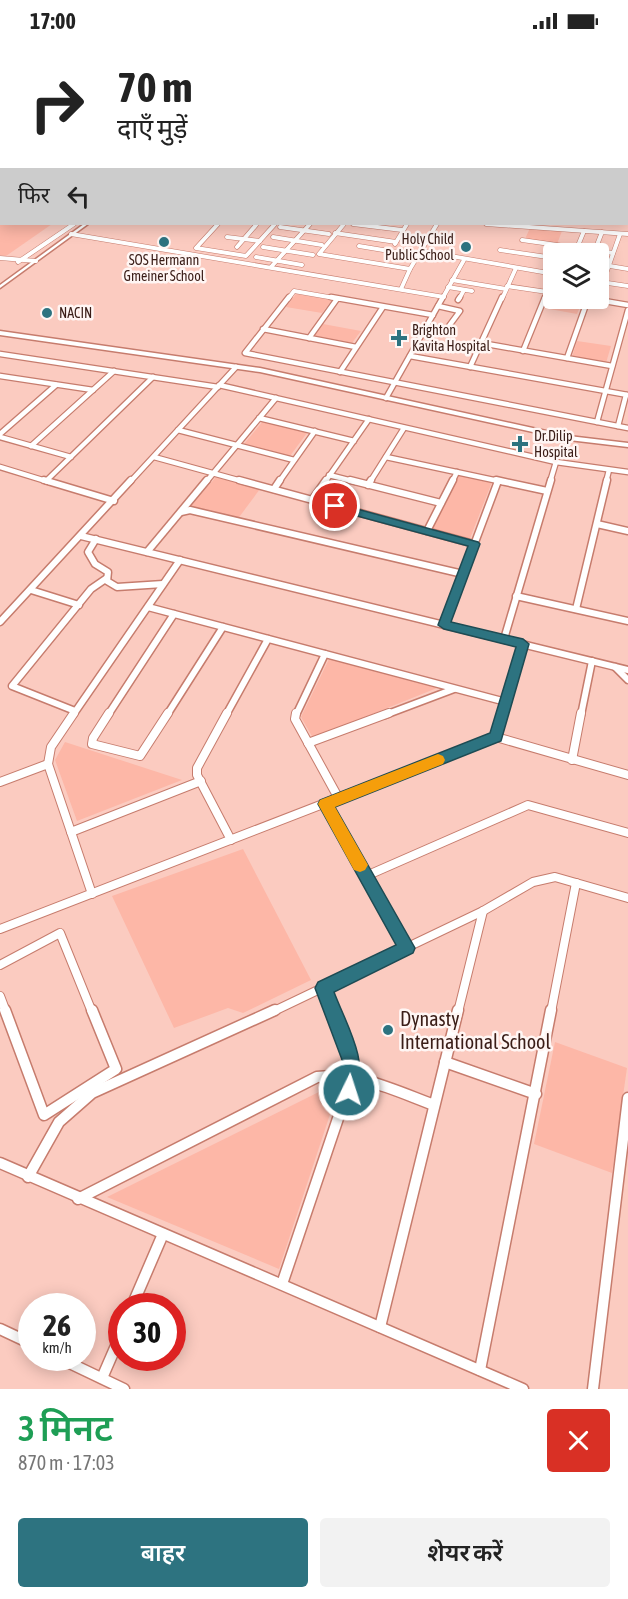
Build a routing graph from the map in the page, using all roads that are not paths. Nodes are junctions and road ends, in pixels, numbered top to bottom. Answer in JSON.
{"nodes":[{"id":1,"x":73,"y":225,"type":"edge"},
{"id":2,"x":84,"y":225,"type":"edge"},
{"id":3,"x":217,"y":225,"type":"edge"},
{"id":4,"x":256,"y":225,"type":"edge"},
{"id":5,"x":273,"y":225,"type":"edge"},
{"id":6,"x":309,"y":225,"type":"edge"},
{"id":7,"x":343,"y":225,"type":"edge"},
{"id":8,"x":361,"y":225,"type":"edge"},
{"id":9,"x":406,"y":225,"type":"edge"},
{"id":10,"x":436,"y":225,"type":"edge"},
{"id":11,"x":500,"y":225,"type":"edge"},
{"id":12,"x":280,"y":227,"type":"dead end"},
{"id":13,"x":527,"y":227,"type":"junction"},
{"id":14,"x":565,"y":229,"type":"junction"},
{"id":15,"x":304,"y":230,"type":"junction"},
{"id":16,"x":402,"y":230,"type":"junction"},
{"id":17,"x":584,"y":231,"type":"junction"},
{"id":18,"x":602,"y":232,"type":"junction"},
{"id":19,"x":335,"y":233,"type":"junction"},
{"id":20,"x":71,"y":234,"type":"junction"},
{"id":21,"x":329,"y":234,"type":"dead end"},
{"id":22,"x":620,"y":234,"type":"junction"},
{"id":23,"x":628,"y":234,"type":"edge"},
{"id":24,"x":227,"y":237,"type":"dead end"},
{"id":25,"x":273,"y":237,"type":"dead end"},
{"id":26,"x":364,"y":238,"type":"junction"},
{"id":27,"x":244,"y":239,"type":"junction"},
{"id":28,"x":295,"y":240,"type":"junction"},
{"id":29,"x":522,"y":240,"type":"junction"},
{"id":30,"x":260,"y":241,"type":"junction"},
{"id":31,"x":396,"y":242,"type":"junction"},
{"id":32,"x":544,"y":243,"type":"edge"},
{"id":33,"x":560,"y":243,"type":"edge"},
{"id":34,"x":579,"y":243,"type":"edge"},
{"id":35,"x":598,"y":243,"type":"edge"},
{"id":36,"x":322,"y":245,"type":"dead end"},
{"id":37,"x":263,"y":246,"type":"dead end"},
{"id":38,"x":359,"y":246,"type":"junction"},
{"id":39,"x":237,"y":247,"type":"dead end"},
{"id":40,"x":195,"y":248,"type":"junction"},
{"id":41,"x":286,"y":250,"type":"junction"},
{"id":42,"x":500,"y":250,"type":"dead end"},
{"id":43,"x":422,"y":251,"type":"junction"},
{"id":44,"x":391,"y":252,"type":"junction"},
{"id":45,"x":517,"y":252,"type":"junction"},
{"id":46,"x":609,"y":252,"type":"edge"},
{"id":47,"x":613,"y":253,"type":"junction"},
{"id":48,"x":189,"y":254,"type":"junction"},
{"id":49,"x":313,"y":255,"type":"dead end"},
{"id":50,"x":419,"y":256,"type":"junction"},
{"id":51,"x":543,"y":256,"type":"edge"},
{"id":52,"x":256,"y":257,"type":"dead end"},
{"id":53,"x":0,"y":259,"type":"edge"},
{"id":54,"x":350,"y":259,"type":"junction"},
{"id":55,"x":464,"y":260,"type":"junction"},
{"id":56,"x":20,"y":261,"type":"junction"},
{"id":57,"x":276,"y":261,"type":"junction"},
{"id":58,"x":34,"y":262,"type":"junction"},
{"id":59,"x":609,"y":263,"type":"edge"},
{"id":60,"x":302,"y":265,"type":"dead end"},
{"id":61,"x":609,"y":266,"type":"edge"},
{"id":62,"x":271,"y":267,"type":"junction"},
{"id":63,"x":516,"y":268,"type":"junction"},
{"id":64,"x":410,"y":269,"type":"junction"},
{"id":65,"x":628,"y":269,"type":"edge"},
{"id":66,"x":543,"y":272,"type":"edge"},
{"id":67,"x":452,"y":279,"type":"junction"},
{"id":68,"x":609,"y":283,"type":"edge"},
{"id":69,"x":0,"y":286,"type":"edge"},
{"id":70,"x":628,"y":286,"type":"edge"},
{"id":71,"x":448,"y":287,"type":"junction"},
{"id":72,"x":507,"y":288,"type":"junction"},
{"id":73,"x":401,"y":289,"type":"junction"},
{"id":74,"x":465,"y":290,"type":"junction"},
{"id":75,"x":472,"y":291,"type":"dead end"},
{"id":76,"x":543,"y":292,"type":"edge"},
{"id":77,"x":444,"y":297,"type":"junction"},
{"id":78,"x":338,"y":299,"type":"junction"},
{"id":79,"x":458,"y":300,"type":"dead end"},
{"id":80,"x":543,"y":302,"type":"edge"},
{"id":81,"x":609,"y":302,"type":"edge"},
{"id":82,"x":628,"y":305,"type":"edge"},
{"id":83,"x":438,"y":306,"type":"junction"},
{"id":84,"x":383,"y":307,"type":"junction"},
{"id":85,"x":584,"y":309,"type":"edge"},
{"id":86,"x":628,"y":310,"type":"edge"},
{"id":87,"x":433,"y":315,"type":"junction"},
{"id":88,"x":426,"y":327,"type":"junction"},
{"id":89,"x":263,"y":330,"type":"junction"},
{"id":90,"x":0,"y":333,"type":"edge"},
{"id":91,"x":309,"y":338,"type":"junction"},
{"id":92,"x":481,"y":343,"type":"junction"},
{"id":93,"x":356,"y":347,"type":"junction"},
{"id":94,"x":523,"y":351,"type":"junction"},
{"id":95,"x":0,"y":354,"type":"edge"},
{"id":96,"x":410,"y":356,"type":"junction"},
{"id":97,"x":567,"y":358,"type":"junction"},
{"id":98,"x":612,"y":366,"type":"junction"},
{"id":99,"x":236,"y":367,"type":"junction"},
{"id":100,"x":470,"y":367,"type":"junction"},
{"id":101,"x":114,"y":371,"type":"junction"},
{"id":102,"x":340,"y":372,"type":"junction"},
{"id":103,"x":1,"y":377,"type":"edge"},
{"id":104,"x":153,"y":377,"type":"junction"},
{"id":105,"x":395,"y":382,"type":"junction"},
{"id":106,"x":56,"y":385,"type":"junction"},
{"id":107,"x":218,"y":386,"type":"junction"},
{"id":108,"x":93,"y":390,"type":"junction"},
{"id":109,"x":605,"y":391,"type":"junction"},
{"id":110,"x":627,"y":395,"type":"edge"},
{"id":111,"x":276,"y":398,"type":"junction"},
{"id":112,"x":386,"y":398,"type":"junction"},
{"id":113,"x":259,"y":418,"type":"junction"},
{"id":114,"x":369,"y":419,"type":"junction"},
{"id":115,"x":597,"y":422,"type":"junction"},
{"id":116,"x":618,"y":426,"type":"junction"},
{"id":117,"x":405,"y":428,"type":"junction"},
{"id":118,"x":628,"y":428,"type":"edge"},
{"id":119,"x":178,"y":430,"type":"junction"},
{"id":120,"x":315,"y":431,"type":"junction"},
{"id":121,"x":0,"y":436,"type":"edge"},
{"id":122,"x":354,"y":441,"type":"junction"},
{"id":123,"x":236,"y":445,"type":"junction"},
{"id":124,"x":628,"y":445,"type":"edge"},
{"id":125,"x":31,"y":446,"type":"junction"},
{"id":126,"x":71,"y":457,"type":"junction"},
{"id":127,"x":154,"y":457,"type":"junction"},
{"id":128,"x":386,"y":457,"type":"junction"},
{"id":129,"x":294,"y":460,"type":"junction"},
{"id":130,"x":556,"y":462,"type":"junction"},
{"id":131,"x":0,"y":467,"type":"edge"},
{"id":132,"x":609,"y":470,"type":"junction"},
{"id":133,"x":457,"y":472,"type":"junction"},
{"id":134,"x":628,"y":472,"type":"edge"},
{"id":135,"x":213,"y":473,"type":"junction"},
{"id":136,"x":329,"y":475,"type":"junction"},
{"id":137,"x":46,"y":481,"type":"junction"},
{"id":138,"x":498,"y":481,"type":"junction"},
{"id":139,"x":368,"y":485,"type":"junction"},
{"id":140,"x":274,"y":489,"type":"junction"},
{"id":141,"x":547,"y":491,"type":"junction"},
{"id":142,"x":312,"y":500,"type":"junction"},
{"id":143,"x":114,"y":501,"type":"junction"},
{"id":144,"x":441,"y":503,"type":"junction"},
{"id":145,"x":180,"y":512,"type":"junction"},
{"id":146,"x":597,"y":524,"type":"junction"},
{"id":147,"x":427,"y":531,"type":"junction"},
{"id":148,"x":628,"y":531,"type":"edge"},
{"id":149,"x":81,"y":536,"type":"junction"},
{"id":150,"x":96,"y":539,"type":"junction"},
{"id":151,"x":474,"y":544,"type":"junction"},
{"id":152,"x":147,"y":552,"type":"junction"},
{"id":153,"x":180,"y":560,"type":"junction"},
{"id":154,"x":463,"y":574,"type":"junction"},
{"id":155,"x":107,"y":578,"type":"junction"},
{"id":156,"x":163,"y":584,"type":"junction"},
{"id":157,"x":31,"y":590,"type":"junction"},
{"id":158,"x":516,"y":596,"type":"junction"},
{"id":159,"x":79,"y":605,"type":"junction"},
{"id":160,"x":148,"y":607,"type":"junction"},
{"id":161,"x":576,"y":609,"type":"junction"},
{"id":162,"x":174,"y":614,"type":"junction"},
{"id":163,"x":628,"y":621,"type":"edge"},
{"id":164,"x":0,"y":622,"type":"edge"},
{"id":165,"x":444,"y":625,"type":"junction"},
{"id":166,"x":223,"y":627,"type":"junction"},
{"id":167,"x":268,"y":639,"type":"junction"},
{"id":168,"x":504,"y":639,"type":"junction"},
{"id":169,"x":523,"y":644,"type":"junction"},
{"id":170,"x":325,"y":654,"type":"junction"},
{"id":171,"x":592,"y":661,"type":"junction"},
{"id":172,"x":615,"y":667,"type":"junction"},
{"id":173,"x":628,"y":670,"type":"edge"},
{"id":174,"x":628,"y":680,"type":"edge"},
{"id":175,"x":455,"y":688,"type":"junction"},
{"id":176,"x":506,"y":702,"type":"junction"},
{"id":177,"x":75,"y":711,"type":"junction"},
{"id":178,"x":496,"y":737,"type":"junction"},
{"id":179,"x":308,"y":743,"type":"junction"},
{"id":180,"x":572,"y":760,"type":"junction"},
{"id":181,"x":48,"y":764,"type":"junction"},
{"id":182,"x":628,"y":775,"type":"edge"},
{"id":183,"x":201,"y":781,"type":"junction"},
{"id":184,"x":0,"y":782,"type":"edge"},
{"id":185,"x":339,"y":799,"type":"junction"},
{"id":186,"x":325,"y":804,"type":"junction"},
{"id":187,"x":71,"y":832,"type":"junction"},
{"id":188,"x":628,"y":833,"type":"edge"},
{"id":189,"x":231,"y":840,"type":"junction"},
{"id":190,"x":366,"y":876,"type":"junction"},
{"id":191,"x":576,"y":883,"type":"junction"},
{"id":192,"x":92,"y":894,"type":"junction"},
{"id":193,"x":628,"y":898,"type":"edge"},
{"id":194,"x":483,"y":911,"type":"junction"},
{"id":195,"x":0,"y":929,"type":"edge"},
{"id":196,"x":407,"y":948,"type":"junction"},
{"id":197,"x":0,"y":965,"type":"edge"},
{"id":198,"x":324,"y":988,"type":"junction"},
{"id":199,"x":0,"y":996,"type":"edge"},
{"id":200,"x":445,"y":1062,"type":"junction"},
{"id":201,"x":352,"y":1077,"type":"junction"},
{"id":202,"x":536,"y":1094,"type":"junction"},
{"id":203,"x":628,"y":1098,"type":"edge"},
{"id":204,"x":434,"y":1105,"type":"junction"},
{"id":205,"x":627,"y":1114,"type":"edge"},
{"id":206,"x":0,"y":1163,"type":"edge"},
{"id":207,"x":28,"y":1178,"type":"junction"},
{"id":208,"x":78,"y":1199,"type":"junction"},
{"id":209,"x":163,"y":1234,"type":"junction"},
{"id":210,"x":282,"y":1284,"type":"junction"},
{"id":211,"x":138,"y":1293,"type":"edge"},
{"id":212,"x":380,"y":1327,"type":"junction"},
{"id":213,"x":0,"y":1329,"type":"edge"},
{"id":214,"x":18,"y":1337,"type":"edge"},
{"id":215,"x":108,"y":1364,"type":"edge"},
{"id":216,"x":480,"y":1370,"type":"junction"},
{"id":217,"x":87,"y":1371,"type":"edge"},
{"id":218,"x":102,"y":1378,"type":"junction"},
{"id":219,"x":124,"y":1389,"type":"edge"},
{"id":220,"x":523,"y":1389,"type":"edge"},
{"id":221,"x":593,"y":1389,"type":"edge"}],
"edges":[{"from":1,"to":56,"type":"street"},
{"from":2,"to":20,"type":"street"},
{"from":3,"to":40,"type":"street"},
{"from":4,"to":27,"type":"street"},
{"from":5,"to":30,"type":"street"},
{"from":6,"to":15,"type":"street"},
{"from":7,"to":19,"type":"street"},
{"from":8,"to":16,"type":"street"},
{"from":9,"to":16,"type":"street"},
{"from":10,"to":43,"type":"street"},
{"from":11,"to":13,"type":"street"},
{"from":12,"to":15,"type":"street"},
{"from":13,"to":14,"type":"street"},
{"from":13,"to":29,"type":"street"},
{"from":14,"to":17,"type":"street"},
{"from":14,"to":33,"type":"street"},
{"from":15,"to":21,"type":"street"},
{"from":15,"to":28,"type":"street"},
{"from":16,"to":31,"type":"street"},
{"from":17,"to":18,"type":"street"},
{"from":17,"to":34,"type":"street"},
{"from":18,"to":22,"type":"street"},
{"from":18,"to":35,"type":"street"},
{"from":19,"to":26,"type":"street"},
{"from":19,"to":54,"type":"street"},
{"from":20,"to":48,"type":"street"},
{"from":20,"to":58,"type":"street"},
{"from":22,"to":23,"type":"street"},
{"from":22,"to":47,"type":"street"},
{"from":24,"to":27,"type":"street"},
{"from":25,"to":28,"type":"street"},
{"from":26,"to":31,"type":"street"},
{"from":26,"to":38,"type":"street"},
{"from":27,"to":30,"type":"street"},
{"from":27,"to":39,"type":"street"},
{"from":28,"to":36,"type":"street"},
{"from":28,"to":41,"type":"street"},
{"from":29,"to":32,"type":"street"},
{"from":29,"to":45,"type":"street"},
{"from":30,"to":40,"type":"street"},
{"from":31,"to":44,"type":"street"},
{"from":37,"to":41,"type":"street"},
{"from":38,"to":44,"type":"street"},
{"from":38,"to":54,"type":"street"},
{"from":40,"to":48,"type":"street"},
{"from":41,"to":49,"type":"street"},
{"from":41,"to":57,"type":"street"},
{"from":42,"to":45,"type":"street"},
{"from":43,"to":50,"type":"street"},
{"from":43,"to":55,"type":"street"},
{"from":44,"to":50,"type":"street"},
{"from":45,"to":51,"type":"street"},
{"from":46,"to":47,"type":"street"},
{"from":47,"to":59,"type":"street"},
{"from":48,"to":62,"type":"street"},
{"from":50,"to":64,"type":"street"},
{"from":52,"to":57,"type":"street"},
{"from":53,"to":56,"type":"street"},
{"from":54,"to":64,"type":"street"},
{"from":55,"to":63,"type":"street"},
{"from":55,"to":67,"type":"street"},
{"from":56,"to":58,"type":"street"},
{"from":57,"to":60,"type":"street"},
{"from":57,"to":62,"type":"street"},
{"from":58,"to":69,"type":"street"},
{"from":61,"to":65,"type":"street"},
{"from":62,"to":73,"type":"street"},
{"from":63,"to":66,"type":"street"},
{"from":63,"to":72,"type":"street"},
{"from":64,"to":73,"type":"street"},
{"from":67,"to":71,"type":"street"},
{"from":67,"to":72,"type":"street"},
{"from":68,"to":70,"type":"street"},
{"from":71,"to":74,"type":"street"},
{"from":71,"to":77,"type":"street"},
{"from":72,"to":76,"type":"street"},
{"from":72,"to":92,"type":"street"},
{"from":73,"to":77,"type":"street"},
{"from":74,"to":75,"type":"street"},
{"from":74,"to":79,"type":"street"},
{"from":77,"to":83,"type":"street"},
{"from":78,"to":84,"type":"street"},
{"from":78,"to":89,"type":"street"},
{"from":78,"to":91,"type":"street"},
{"from":80,"to":94,"type":"street"},
{"from":81,"to":82,"type":"street"},
{"from":83,"to":87,"type":"street"},
{"from":83,"to":88,"type":"street"},
{"from":84,"to":87,"type":"street"},
{"from":84,"to":93,"type":"street"},
{"from":85,"to":97,"type":"street"},
{"from":86,"to":98,"type":"street"},
{"from":87,"to":88,"type":"street"},
{"from":88,"to":96,"type":"street"},
{"from":89,"to":91,"type":"street"},
{"from":89,"to":102,"type":"street"},
{"from":90,"to":99,"type":"street"},
{"from":91,"to":93,"type":"street"},
{"from":92,"to":94,"type":"street"},
{"from":92,"to":100,"type":"street"},
{"from":93,"to":102,"type":"street"},
{"from":94,"to":97,"type":"street"},
{"from":95,"to":101,"type":"street"},
{"from":96,"to":100,"type":"street"},
{"from":96,"to":105,"type":"street"},
{"from":97,"to":98,"type":"street"},
{"from":98,"to":109,"type":"street"},
{"from":99,"to":107,"type":"street"},
{"from":99,"to":112,"type":"street"},
{"from":100,"to":109,"type":"street"},
{"from":101,"to":104,"type":"street"},
{"from":101,"to":108,"type":"street"},
{"from":102,"to":105,"type":"street"},
{"from":103,"to":106,"type":"street"},
{"from":104,"to":107,"type":"street"},
{"from":104,"to":126,"type":"street"},
{"from":105,"to":112,"type":"street"},
{"from":105,"to":115,"type":"street"},
{"from":106,"to":108,"type":"street"},
{"from":106,"to":121,"type":"street"},
{"from":107,"to":111,"type":"street"},
{"from":107,"to":119,"type":"street"},
{"from":108,"to":125,"type":"street"},
{"from":109,"to":110,"type":"street"},
{"from":109,"to":115,"type":"street"},
{"from":110,"to":116,"type":"street"},
{"from":111,"to":113,"type":"street"},
{"from":111,"to":114,"type":"street"},
{"from":112,"to":124,"type":"street"},
{"from":113,"to":120,"type":"street"},
{"from":113,"to":123,"type":"street"},
{"from":114,"to":117,"type":"street"},
{"from":114,"to":122,"type":"street"},
{"from":115,"to":116,"type":"street"},
{"from":116,"to":118,"type":"street"},
{"from":117,"to":128,"type":"street"},
{"from":117,"to":130,"type":"street"},
{"from":119,"to":123,"type":"street"},
{"from":119,"to":127,"type":"street"},
{"from":120,"to":122,"type":"street"},
{"from":120,"to":129,"type":"street"},
{"from":121,"to":125,"type":"street"},
{"from":122,"to":136,"type":"street"},
{"from":123,"to":129,"type":"street"},
{"from":123,"to":135,"type":"street"},
{"from":125,"to":126,"type":"street"},
{"from":126,"to":137,"type":"street"},
{"from":127,"to":135,"type":"street"},
{"from":127,"to":143,"type":"street"},
{"from":128,"to":133,"type":"street"},
{"from":128,"to":139,"type":"street"},
{"from":129,"to":140,"type":"street"},
{"from":130,"to":132,"type":"street"},
{"from":130,"to":141,"type":"street"},
{"from":131,"to":137,"type":"street"},
{"from":132,"to":134,"type":"street"},
{"from":132,"to":146,"type":"street"},
{"from":133,"to":138,"type":"street"},
{"from":133,"to":144,"type":"street"},
{"from":135,"to":140,"type":"street"},
{"from":135,"to":145,"type":"street"},
{"from":136,"to":139,"type":"street"},
{"from":136,"to":142,"type":"street"},
{"from":137,"to":143,"type":"street"},
{"from":138,"to":141,"type":"street"},
{"from":138,"to":151,"type":"street"},
{"from":139,"to":144,"type":"street"},
{"from":140,"to":142,"type":"street"},
{"from":141,"to":158,"type":"street"},
{"from":142,"to":147,"type":"street"},
{"from":143,"to":149,"type":"street"},
{"from":144,"to":147,"type":"street"},
{"from":145,"to":152,"type":"street"},
{"from":145,"to":154,"type":"street"},
{"from":146,"to":148,"type":"street"},
{"from":146,"to":161,"type":"street"},
{"from":147,"to":151,"type":"street"},
{"from":149,"to":150,"type":"street"},
{"from":149,"to":157,"type":"street"},
{"from":150,"to":152,"type":"street"},
{"from":150,"to":155,"type":"street"},
{"from":151,"to":154,"type":"street"},
{"from":152,"to":153,"type":"street"},
{"from":153,"to":156,"type":"street"},
{"from":153,"to":165,"type":"street"},
{"from":154,"to":165,"type":"street"},
{"from":155,"to":156,"type":"street"},
{"from":155,"to":159,"type":"street"},
{"from":156,"to":160,"type":"street"},
{"from":157,"to":159,"type":"street"},
{"from":157,"to":164,"type":"street"},
{"from":158,"to":161,"type":"street"},
{"from":158,"to":168,"type":"street"},
{"from":159,"to":177,"type":"street"},
{"from":160,"to":162,"type":"street"},
{"from":160,"to":177,"type":"street"},
{"from":161,"to":163,"type":"street"},
{"from":162,"to":166,"type":"street"},
{"from":162,"to":166,"type":"street"},
{"from":165,"to":168,"type":"street"},
{"from":166,"to":167,"type":"street"},
{"from":167,"to":170,"type":"street"},
{"from":167,"to":183,"type":"street"},
{"from":168,"to":169,"type":"street"},
{"from":169,"to":171,"type":"street"},
{"from":169,"to":176,"type":"street"},
{"from":170,"to":175,"type":"street"},
{"from":170,"to":179,"type":"street"},
{"from":171,"to":172,"type":"street"},
{"from":171,"to":180,"type":"street"},
{"from":172,"to":173,"type":"street"},
{"from":172,"to":174,"type":"street"},
{"from":175,"to":176,"type":"street"},
{"from":175,"to":179,"type":"street"},
{"from":176,"to":178,"type":"street"},
{"from":177,"to":181,"type":"street"},
{"from":178,"to":180,"type":"street"},
{"from":178,"to":185,"type":"street"},
{"from":179,"to":185,"type":"street"},
{"from":180,"to":182,"type":"street"},
{"from":181,"to":184,"type":"street"},
{"from":181,"to":187,"type":"street"},
{"from":183,"to":187,"type":"street"},
{"from":183,"to":189,"type":"street"},
{"from":185,"to":186,"type":"street"},
{"from":186,"to":189,"type":"street"},
{"from":186,"to":190,"type":"street"},
{"from":187,"to":192,"type":"street"},
{"from":188,"to":190,"type":"street"},
{"from":189,"to":192,"type":"street"},
{"from":190,"to":196,"type":"street"},
{"from":191,"to":193,"type":"street"},
{"from":191,"to":194,"type":"street"},
{"from":191,"to":202,"type":"street"},
{"from":192,"to":195,"type":"street"},
{"from":194,"to":196,"type":"street"},
{"from":194,"to":200,"type":"street"},
{"from":196,"to":198,"type":"street"},
{"from":197,"to":199,"type":"street"},
{"from":198,"to":201,"type":"street"},
{"from":198,"to":207,"type":"street"},
{"from":200,"to":202,"type":"street"},
{"from":200,"to":204,"type":"street"},
{"from":201,"to":204,"type":"street"},
{"from":201,"to":208,"type":"street"},
{"from":201,"to":210,"type":"street"},
{"from":202,"to":216,"type":"street"},
{"from":203,"to":205,"type":"street"},
{"from":204,"to":212,"type":"street"},
{"from":205,"to":221,"type":"street"},
{"from":206,"to":207,"type":"street"},
{"from":207,"to":208,"type":"street"},
{"from":208,"to":209,"type":"street"},
{"from":209,"to":210,"type":"street"},
{"from":209,"to":211,"type":"street"},
{"from":210,"to":212,"type":"street"},
{"from":212,"to":216,"type":"street"},
{"from":213,"to":214,"type":"street"},
{"from":215,"to":218,"type":"street"},
{"from":216,"to":220,"type":"street"},
{"from":217,"to":218,"type":"street"},
{"from":218,"to":219,"type":"street"}]}
